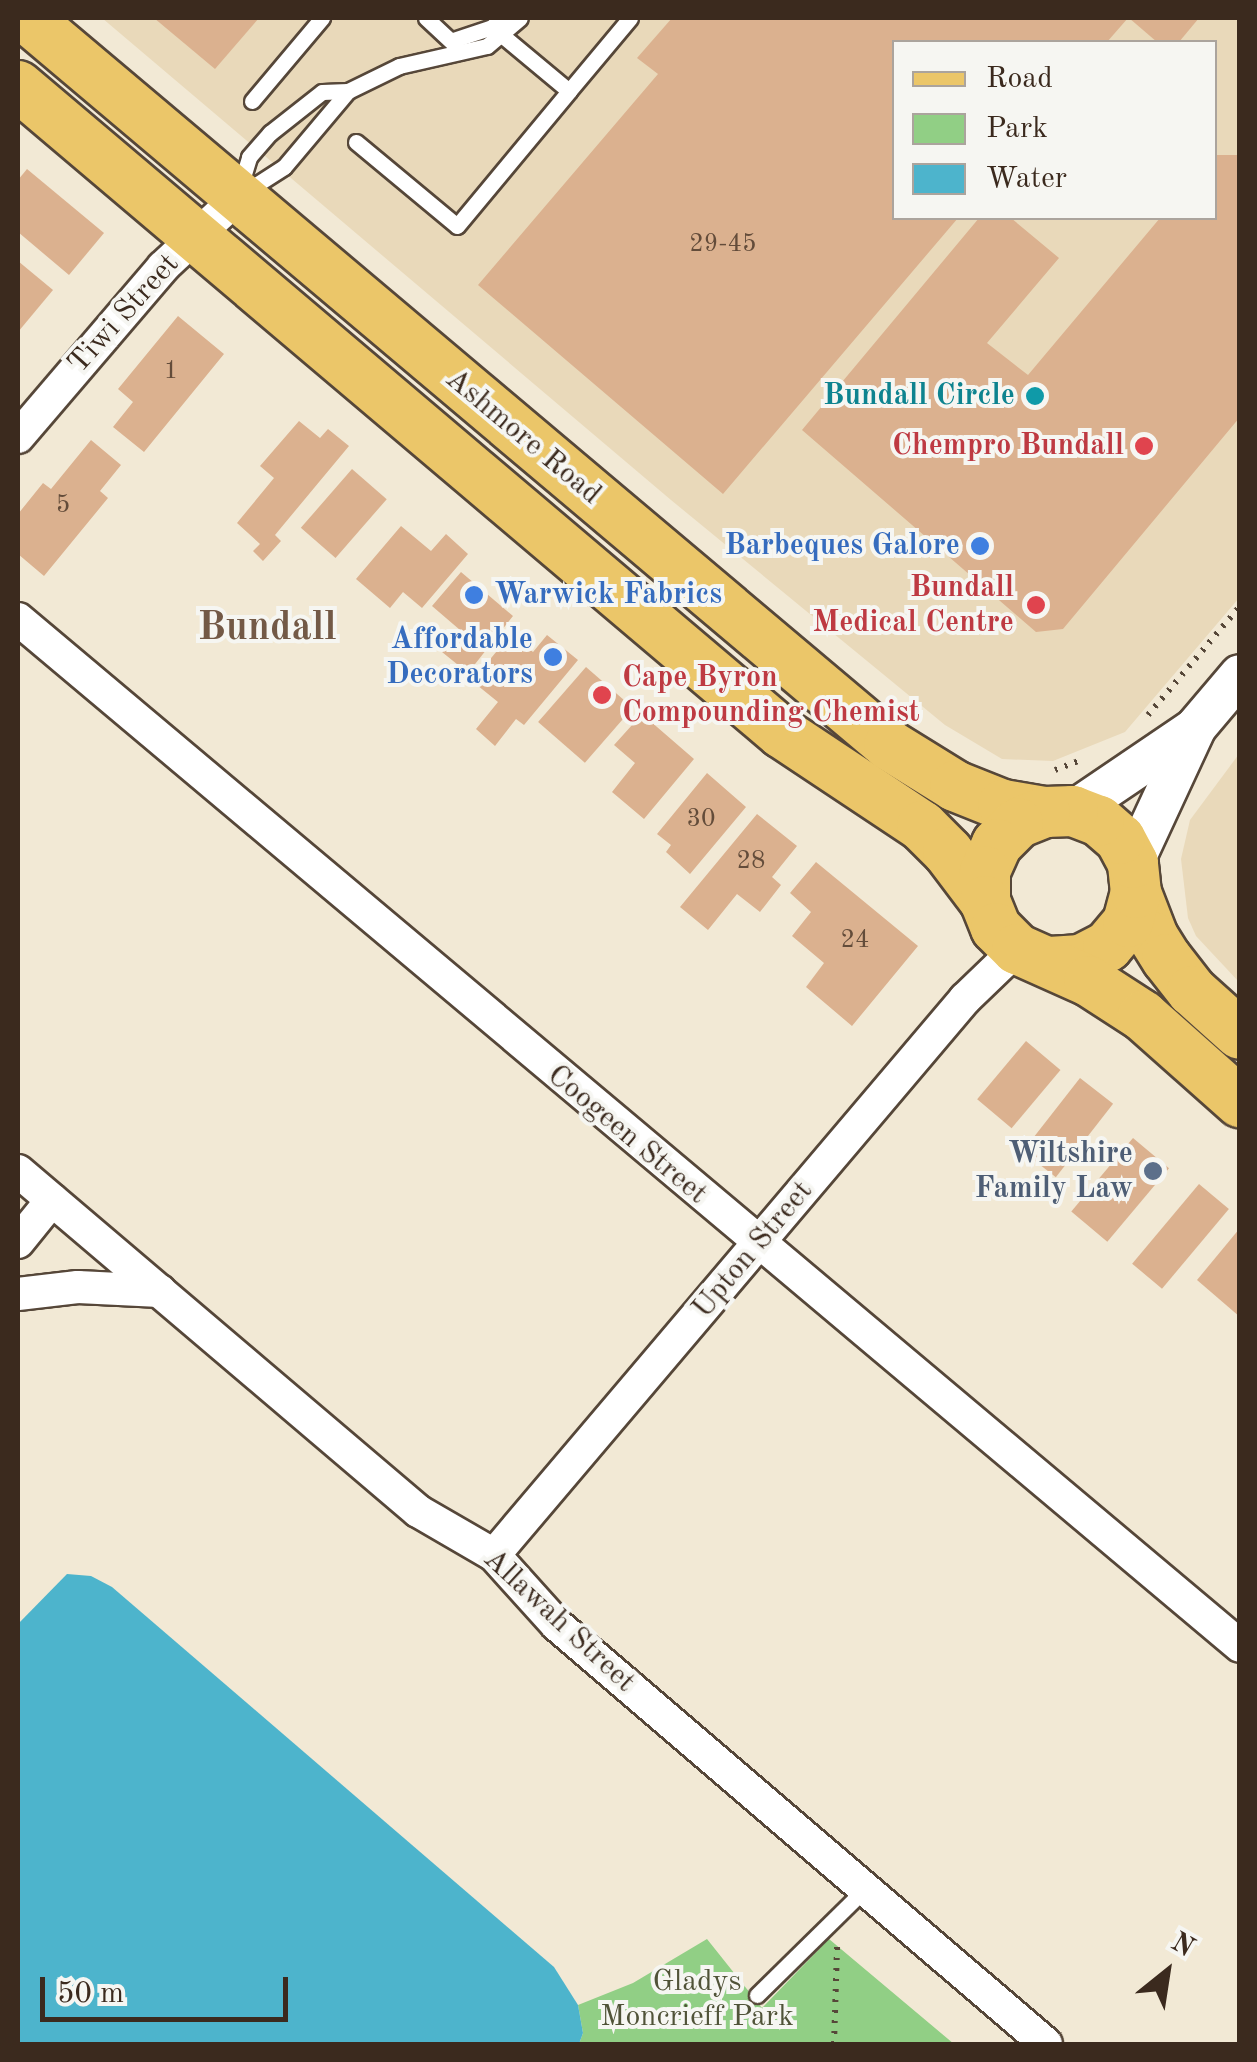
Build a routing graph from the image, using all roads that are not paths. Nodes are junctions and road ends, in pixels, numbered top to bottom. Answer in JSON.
{"nodes":[{"id":1,"x":26,"y":18,"type":"edge"},
{"id":2,"x":322,"y":18,"type":"edge"},
{"id":3,"x":426,"y":18,"type":"edge"},
{"id":4,"x":500,"y":18,"type":"edge"},
{"id":5,"x":520,"y":18,"type":"edge"},
{"id":6,"x":630,"y":18,"type":"edge"},
{"id":7,"x":503,"y":36,"type":"junction"},
{"id":8,"x":456,"y":46,"type":"junction"},
{"id":9,"x":18,"y":86,"type":"edge"},
{"id":10,"x":569,"y":91,"type":"junction"},
{"id":11,"x":348,"y":92,"type":"junction"},
{"id":12,"x":252,"y":100,"type":"dead end"},
{"id":13,"x":356,"y":142,"type":"dead end"},
{"id":14,"x":238,"y":196,"type":"junction"},
{"id":15,"x":193,"y":238,"type":"junction"},
{"id":16,"x":18,"y":437,"type":"edge"},
{"id":17,"x":18,"y":619,"type":"edge"},
{"id":18,"x":1240,"y":676,"type":"edge"},
{"id":19,"x":1196,"y":727,"type":"junction"},
{"id":20,"x":1057,"y":798,"type":"junction"},
{"id":21,"x":1134,"y":878,"type":"junction"},
{"id":22,"x":985,"y":901,"type":"junction"},
{"id":23,"x":1033,"y":956,"type":"junction"},
{"id":24,"x":1240,"y":1034,"type":"edge"},
{"id":25,"x":1240,"y":1102,"type":"edge"},
{"id":26,"x":18,"y":1171,"type":"edge"},
{"id":27,"x":52,"y":1200,"type":"junction"},
{"id":28,"x":18,"y":1242,"type":"edge"},
{"id":29,"x":757,"y":1245,"type":"junction"},
{"id":30,"x":160,"y":1291,"type":"junction"},
{"id":31,"x":18,"y":1294,"type":"edge"},
{"id":32,"x":494,"y":1555,"type":"junction"},
{"id":33,"x":1240,"y":1646,"type":"edge"},
{"id":34,"x":863,"y":1891,"type":"junction"},
{"id":35,"x":756,"y":1995,"type":"dead end"},
{"id":36,"x":1046,"y":2044,"type":"edge"}],
"edges":[{"from":1,"to":14,"type":"main road","name":"Ashmore Road"},
{"from":2,"to":12,"type":"lane"},
{"from":3,"to":8,"type":"lane"},
{"from":4,"to":8,"type":"lane"},
{"from":5,"to":7,"type":"lane"},
{"from":6,"to":10,"type":"lane"},
{"from":7,"to":8,"type":"lane"},
{"from":7,"to":10,"type":"lane"},
{"from":8,"to":11,"type":"lane"},
{"from":9,"to":15,"type":"main road","name":"Ashmore Road"},
{"from":10,"to":13,"type":"lane"},
{"from":11,"to":14,"type":"lane"},
{"from":11,"to":14,"type":"lane"},
{"from":14,"to":15,"type":"street","name":"Tiwi Street"},
{"from":14,"to":20,"type":"main road","name":"Ashmore Road"},
{"from":15,"to":16,"type":"street","name":"Tiwi Street"},
{"from":15,"to":22,"type":"main road","name":"Ashmore Road"},
{"from":17,"to":29,"type":"street","name":"Coogeen Street"},
{"from":18,"to":19,"type":"street"},
{"from":19,"to":20,"type":"street"},
{"from":19,"to":21,"type":"street"},
{"from":20,"to":21,"type":"main road"},
{"from":20,"to":22,"type":"main road"},
{"from":21,"to":23,"type":"main road"},
{"from":21,"to":24,"type":"main road"},
{"from":22,"to":23,"type":"main road"},
{"from":23,"to":25,"type":"main road"},
{"from":23,"to":29,"type":"street","name":"Upton Street"},
{"from":26,"to":27,"type":"street","name":"Allawah Street"},
{"from":27,"to":28,"type":"street"},
{"from":27,"to":30,"type":"street","name":"Allawah Street"},
{"from":29,"to":32,"type":"street","name":"Upton Street"},
{"from":29,"to":33,"type":"street","name":"Coogeen Street"},
{"from":30,"to":31,"type":"street"},
{"from":30,"to":32,"type":"street","name":"Allawah Street"},
{"from":32,"to":34,"type":"street","name":"Allawah Street"},
{"from":34,"to":35,"type":"lane"},
{"from":34,"to":36,"type":"street","name":"Allawah Street"}]}
